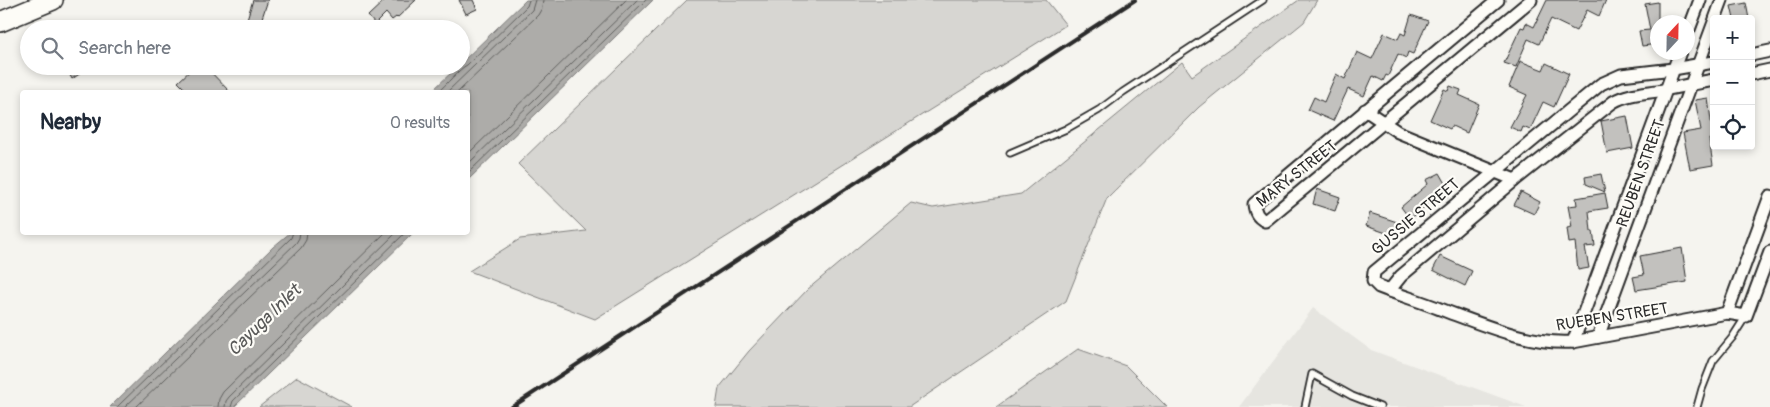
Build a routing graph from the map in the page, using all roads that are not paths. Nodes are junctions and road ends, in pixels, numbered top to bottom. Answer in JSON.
{"nodes":[{"id":1,"x":53,"y":0,"type":"edge"},
{"id":2,"x":1263,"y":0,"type":"edge"},
{"id":3,"x":1498,"y":0,"type":"edge"},
{"id":4,"x":1531,"y":0,"type":"edge"},
{"id":5,"x":1700,"y":0,"type":"edge"},
{"id":6,"x":1722,"y":0,"type":"edge"},
{"id":7,"x":1694,"y":15,"type":"edge"},
{"id":8,"x":1716,"y":15,"type":"edge"},
{"id":9,"x":0,"y":22,"type":"edge"},
{"id":10,"x":1710,"y":31,"type":"edge"},
{"id":11,"x":1770,"y":51,"type":"edge"},
{"id":12,"x":1755,"y":54,"type":"edge"},
{"id":13,"x":1677,"y":60,"type":"edge"},
{"id":14,"x":1710,"y":63,"type":"edge"},
{"id":15,"x":1698,"y":65,"type":"junction"},
{"id":16,"x":1673,"y":69,"type":"junction"},
{"id":17,"x":1770,"y":70,"type":"edge"},
{"id":18,"x":1755,"y":73,"type":"edge"},
{"id":19,"x":1710,"y":81,"type":"edge"},
{"id":20,"x":1691,"y":83,"type":"junction"},
{"id":21,"x":1666,"y":90,"type":"junction"},
{"id":22,"x":1365,"y":110,"type":"junction"},
{"id":23,"x":1385,"y":123,"type":"junction"},
{"id":24,"x":1010,"y":153,"type":"dead end"},
{"id":25,"x":1493,"y":172,"type":"junction"},
{"id":26,"x":1515,"y":180,"type":"junction"},
{"id":27,"x":1770,"y":196,"type":"edge"},
{"id":28,"x":1770,"y":252,"type":"edge"},
{"id":29,"x":1389,"y":291,"type":"junction"},
{"id":30,"x":1728,"y":313,"type":"junction"},
{"id":31,"x":1746,"y":316,"type":"junction"},
{"id":32,"x":1598,"y":337,"type":"junction"},
{"id":33,"x":1573,"y":342,"type":"junction"},
{"id":34,"x":1305,"y":407,"type":"edge"},
{"id":35,"x":1380,"y":407,"type":"edge"},
{"id":36,"x":1697,"y":407,"type":"edge"}],
"edges":[{"from":1,"to":9,"type":"main road"},
{"from":2,"to":24,"type":"lane"},
{"from":3,"to":22,"type":"street","name":"MARY STREET"},
{"from":4,"to":23,"type":"street","name":"MARY STREET"},
{"from":5,"to":7,"type":"street"},
{"from":6,"to":8,"type":"street","name":"REUBEN STREET"},
{"from":10,"to":15,"type":"street","name":"REUBEN STREET"},
{"from":11,"to":12,"type":"street"},
{"from":13,"to":16,"type":"street","name":"REUBEN STREET"},
{"from":14,"to":15,"type":"street","name":"GUSSIE STREET"},
{"from":15,"to":16,"type":"street","name":"GUSSIE STREET"},
{"from":15,"to":20,"type":"street","name":"REUBEN STREET"},
{"from":16,"to":21,"type":"street","name":"REUBEN STREET"},
{"from":16,"to":25,"type":"street","name":"GUSSIE STREET"},
{"from":17,"to":18,"type":"street"},
{"from":19,"to":20,"type":"street"},
{"from":20,"to":21,"type":"street"},
{"from":20,"to":32,"type":"street","name":"REUBEN STREET"},
{"from":21,"to":26,"type":"street"},
{"from":21,"to":33,"type":"street","name":"REUBEN STREET"},
{"from":22,"to":23,"type":"street"},
{"from":22,"to":23,"type":"street","name":"MARY STREET"},
{"from":23,"to":25,"type":"street"},
{"from":25,"to":26,"type":"street"},
{"from":25,"to":29,"type":"street","name":"GUSSIE STREET"},
{"from":26,"to":29,"type":"street"},
{"from":27,"to":30,"type":"street"},
{"from":28,"to":31,"type":"street"},
{"from":29,"to":33,"type":"street","name":"RUEBEN STREET"},
{"from":30,"to":31,"type":"street","name":"RUEBEN STREET"},
{"from":30,"to":32,"type":"street","name":"RUEBEN STREET"},
{"from":31,"to":36,"type":"lane"},
{"from":32,"to":33,"type":"street","name":"RUEBEN STREET"},
{"from":34,"to":35,"type":"lane"}]}
